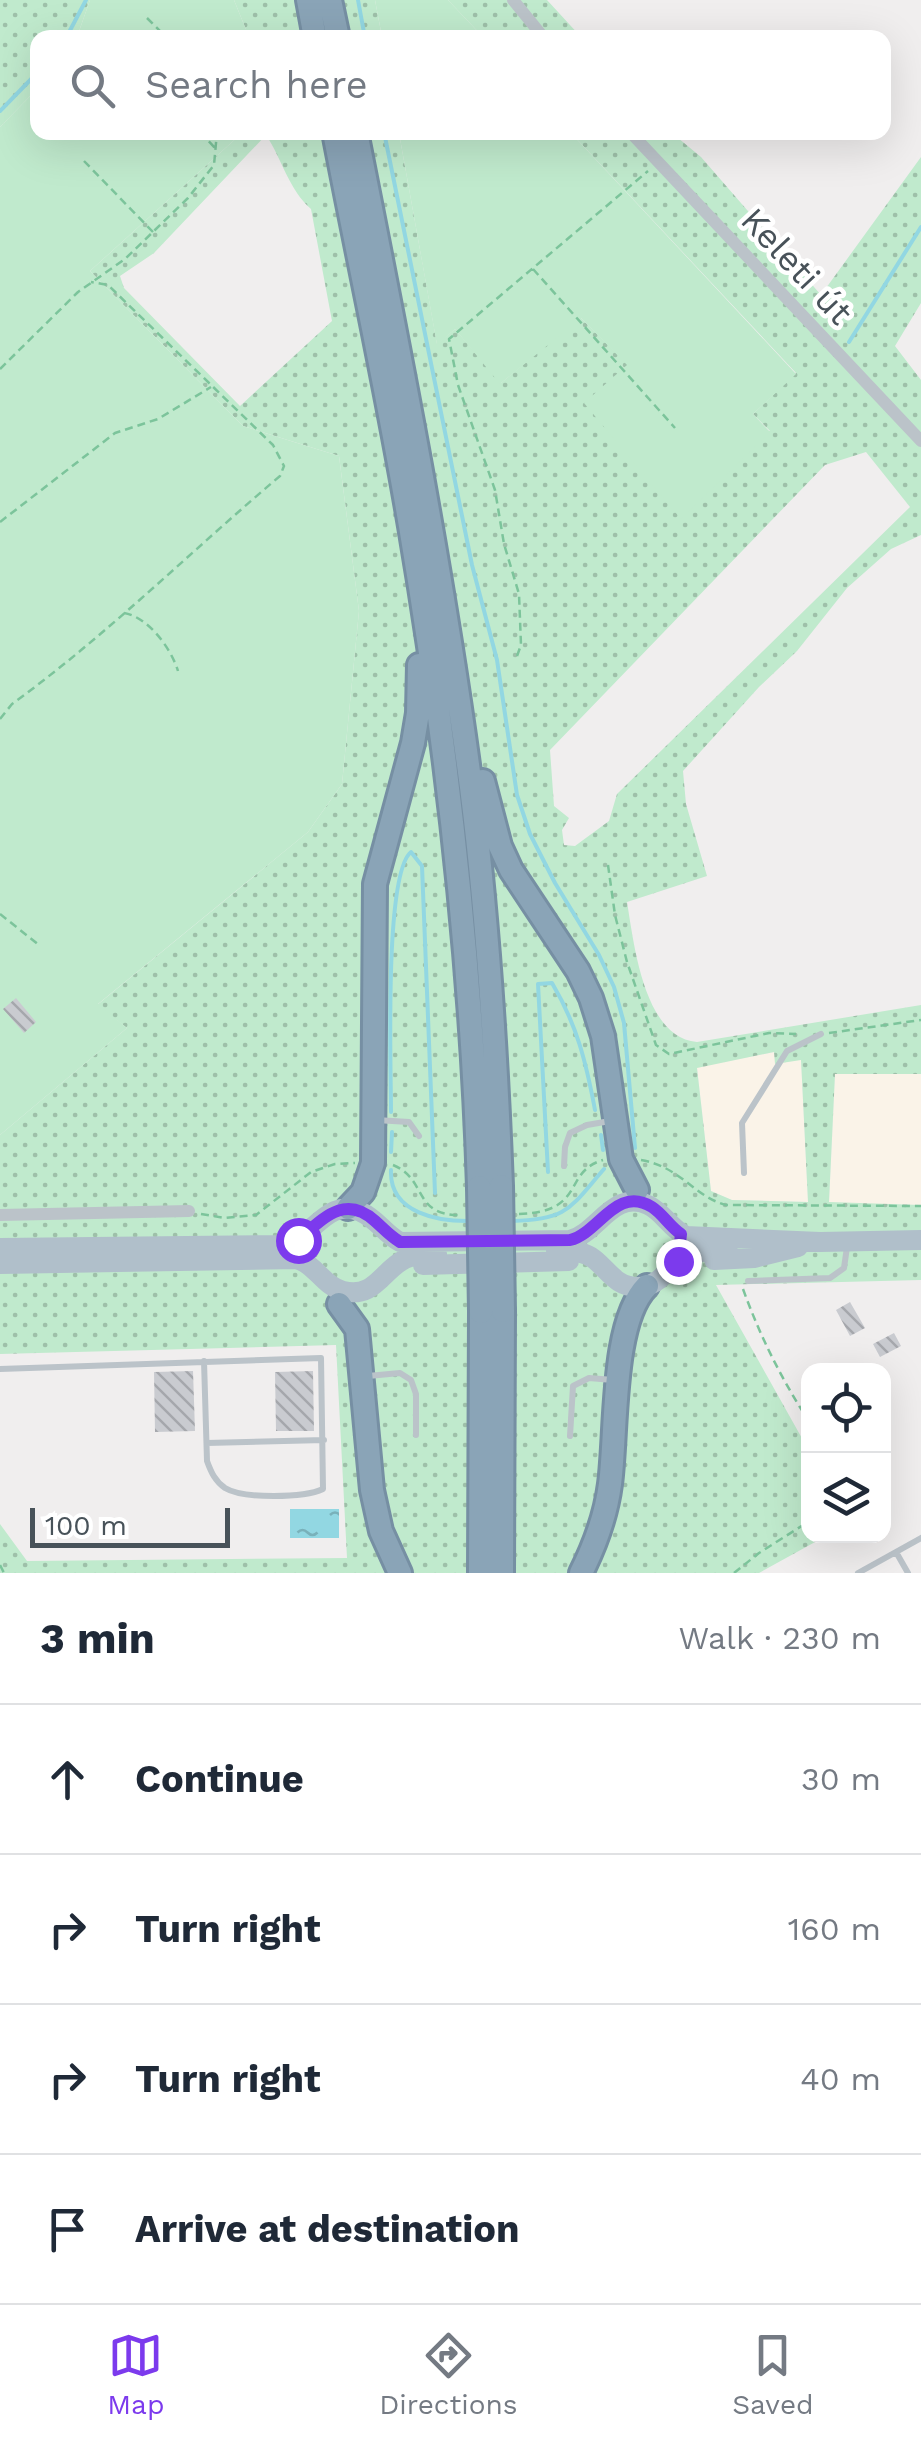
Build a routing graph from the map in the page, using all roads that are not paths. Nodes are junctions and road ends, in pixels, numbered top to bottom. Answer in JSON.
{"nodes":[{"id":1,"x":308,"y":0,"type":"edge"},
{"id":2,"x":330,"y":0,"type":"edge"},
{"id":3,"x":513,"y":0,"type":"edge"},
{"id":4,"x":314,"y":30,"type":"edge"},
{"id":5,"x":336,"y":30,"type":"edge"},
{"id":6,"x":537,"y":30,"type":"edge"},
{"id":7,"x":336,"y":140,"type":"edge"},
{"id":8,"x":358,"y":140,"type":"edge"},
{"id":9,"x":637,"y":140,"type":"edge"},
{"id":10,"x":921,"y":441,"type":"edge"},
{"id":11,"x":410,"y":524,"type":"junction"},
{"id":12,"x":456,"y":686,"type":"junction"},
{"id":13,"x":821,"y":1034,"type":"road end"},
{"id":14,"x":375,"y":1120,"type":"junction"},
{"id":15,"x":616,"y":1120,"type":"junction"},
{"id":16,"x":419,"y":1136,"type":"dead end"},
{"id":17,"x":564,"y":1166,"type":"dead end"},
{"id":18,"x":744,"y":1173,"type":"dead end"},
{"id":19,"x":490,"y":1187,"type":"junction"},
{"id":20,"x":637,"y":1190,"type":"junction"},
{"id":21,"x":354,"y":1202,"type":"junction"},
{"id":22,"x":189,"y":1212,"type":"road end"},
{"id":23,"x":0,"y":1215,"type":"edge"},
{"id":24,"x":680,"y":1228,"type":"junction"},
{"id":25,"x":303,"y":1229,"type":"junction"},
{"id":26,"x":921,"y":1240,"type":"edge"},
{"id":27,"x":847,"y":1241,"type":"junction"},
{"id":28,"x":820,"y":1242,"type":"junction"},
{"id":29,"x":0,"y":1248,"type":"edge"},
{"id":30,"x":177,"y":1253,"type":"junction"},
{"id":31,"x":678,"y":1261,"type":"junction"},
{"id":32,"x":0,"y":1264,"type":"edge"},
{"id":33,"x":306,"y":1268,"type":"junction"},
{"id":34,"x":748,"y":1281,"type":"road end"},
{"id":35,"x":641,"y":1293,"type":"junction"},
{"id":36,"x":340,"y":1304,"type":"junction"},
{"id":37,"x":492,"y":1311,"type":"junction"},
{"id":38,"x":204,"y":1361,"type":"junction"},
{"id":39,"x":0,"y":1368,"type":"edge"},
{"id":40,"x":362,"y":1376,"type":"junction"},
{"id":41,"x":620,"y":1381,"type":"junction"},
{"id":42,"x":416,"y":1435,"type":"dead end"},
{"id":43,"x":570,"y":1436,"type":"dead end"},
{"id":44,"x":324,"y":1440,"type":"junction"},
{"id":45,"x":206,"y":1443,"type":"junction"},
{"id":46,"x":921,"y":1538,"type":"edge"},
{"id":47,"x":896,"y":1552,"type":"junction"},
{"id":48,"x":400,"y":1573,"type":"edge"},
{"id":49,"x":480,"y":1573,"type":"edge"},
{"id":50,"x":502,"y":1573,"type":"edge"},
{"id":51,"x":580,"y":1573,"type":"edge"},
{"id":52,"x":858,"y":1573,"type":"edge"},
{"id":53,"x":908,"y":1573,"type":"edge"}],
"edges":[{"from":1,"to":4,"type":"highway"},
{"from":2,"to":5,"type":"highway"},
{"from":3,"to":6,"type":"street"},
{"from":7,"to":11,"type":"highway"},
{"from":8,"to":12,"type":"highway"},
{"from":9,"to":10,"type":"street","name":"Keleti út"},
{"from":11,"to":14,"type":"highway"},
{"from":11,"to":19,"type":"highway"},
{"from":12,"to":15,"type":"highway"},
{"from":12,"to":19,"type":"highway"},
{"from":13,"to":18,"type":"lane"},
{"from":14,"to":16,"type":"lane"},
{"from":14,"to":21,"type":"highway"},
{"from":15,"to":17,"type":"lane"},
{"from":15,"to":20,"type":"highway"},
{"from":19,"to":37,"type":"highway","bridge":true},
{"from":20,"to":21,"type":"main road"},
{"from":20,"to":24,"type":"main road"},
{"from":21,"to":24,"type":"main road"},
{"from":21,"to":25,"type":"main road"},
{"from":22,"to":23,"type":"street"},
{"from":24,"to":28,"type":"main road"},
{"from":24,"to":31,"type":"main road"},
{"from":25,"to":30,"type":"main road"},
{"from":25,"to":33,"type":"main road"},
{"from":26,"to":27,"type":"main road"},
{"from":27,"to":28,"type":"main road"},
{"from":27,"to":34,"type":"lane"},
{"from":28,"to":31,"type":"main road"},
{"from":28,"to":35,"type":"main road"},
{"from":29,"to":30,"type":"main road"},
{"from":30,"to":32,"type":"main road"},
{"from":30,"to":33,"type":"main road"},
{"from":31,"to":35,"type":"main road"},
{"from":33,"to":35,"type":"main road"},
{"from":33,"to":36,"type":"main road"},
{"from":35,"to":36,"type":"main road"},
{"from":35,"to":41,"type":"highway"},
{"from":36,"to":40,"type":"highway"},
{"from":37,"to":49,"type":"highway"},
{"from":37,"to":50,"type":"highway"},
{"from":38,"to":39,"type":"lane"},
{"from":38,"to":44,"type":"lane"},
{"from":38,"to":45,"type":"lane"},
{"from":40,"to":42,"type":"lane"},
{"from":40,"to":48,"type":"highway"},
{"from":41,"to":43,"type":"lane"},
{"from":41,"to":51,"type":"highway"},
{"from":44,"to":45,"type":"lane"},
{"from":44,"to":45,"type":"lane"},
{"from":46,"to":47,"type":"lane"},
{"from":47,"to":52,"type":"lane"},
{"from":47,"to":53,"type":"lane"}]}
